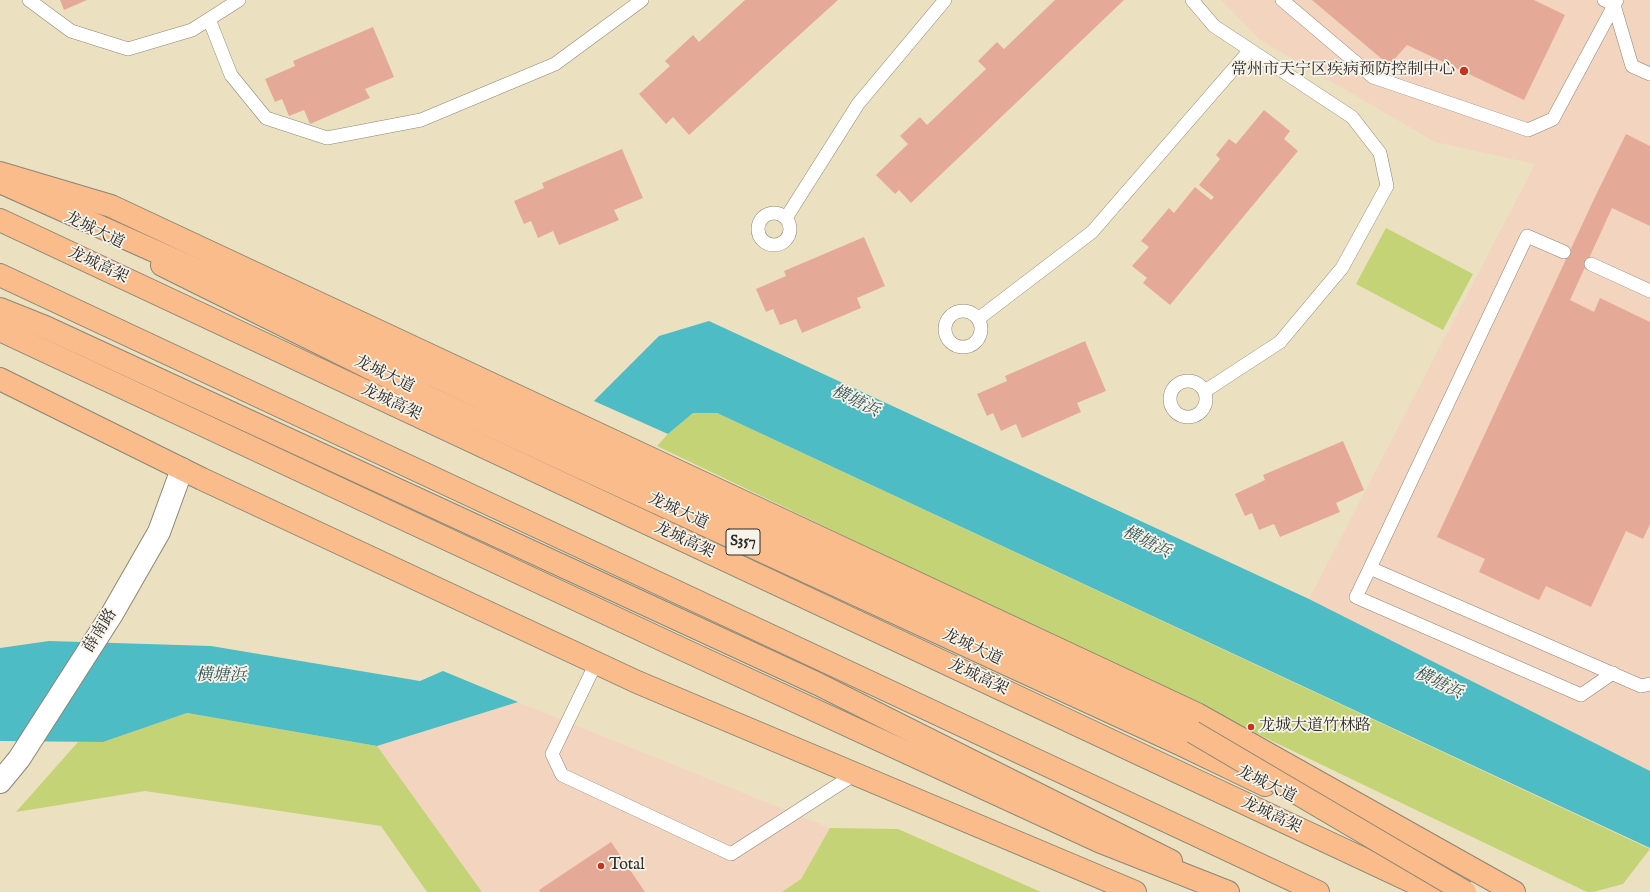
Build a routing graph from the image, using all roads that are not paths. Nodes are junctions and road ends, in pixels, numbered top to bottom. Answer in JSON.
{"nodes":[{"id":1,"x":29,"y":0,"type":"edge"},
{"id":2,"x":239,"y":0,"type":"edge"},
{"id":3,"x":642,"y":0,"type":"edge"},
{"id":4,"x":945,"y":0,"type":"edge"},
{"id":5,"x":1192,"y":0,"type":"edge"},
{"id":6,"x":1282,"y":0,"type":"edge"},
{"id":7,"x":1612,"y":2,"type":"edge"},
{"id":8,"x":209,"y":20,"type":"junction"},
{"id":9,"x":1250,"y":50,"type":"junction"},
{"id":10,"x":1650,"y":74,"type":"edge"},
{"id":11,"x":0,"y":173,"type":"edge"},
{"id":12,"x":0,"y":183,"type":"edge"},
{"id":13,"x":786,"y":218,"type":"dead end"},
{"id":14,"x":0,"y":220,"type":"edge"},
{"id":15,"x":1564,"y":252,"type":"dead end"},
{"id":16,"x":1591,"y":264,"type":"dead end"},
{"id":17,"x":0,"y":275,"type":"edge"},
{"id":18,"x":1650,"y":291,"type":"edge"},
{"id":19,"x":0,"y":309,"type":"edge"},
{"id":20,"x":978,"y":319,"type":"dead end"},
{"id":21,"x":0,"y":330,"type":"edge"},
{"id":22,"x":0,"y":380,"type":"edge"},
{"id":23,"x":1205,"y":391,"type":"dead end"},
{"id":24,"x":182,"y":469,"type":"junction"},
{"id":25,"x":1370,"y":568,"type":"junction"},
{"id":26,"x":596,"y":663,"type":"junction"},
{"id":27,"x":1614,"y":674,"type":"junction"},
{"id":28,"x":1650,"y":684,"type":"edge"},
{"id":29,"x":855,"y":774,"type":"junction"},
{"id":30,"x":0,"y":782,"type":"edge"},
{"id":31,"x":1135,"y":892,"type":"edge"},
{"id":32,"x":1228,"y":892,"type":"edge"},
{"id":33,"x":1234,"y":892,"type":"edge"},
{"id":34,"x":1318,"y":892,"type":"edge"},
{"id":35,"x":1434,"y":892,"type":"edge"},
{"id":36,"x":1465,"y":892,"type":"edge"},
{"id":37,"x":1490,"y":892,"type":"edge"},
{"id":38,"x":1514,"y":892,"type":"edge"}],
"edges":[{"from":1,"to":8,"type":"lane"},
{"from":2,"to":8,"type":"lane"},
{"from":3,"to":8,"type":"lane"},
{"from":4,"to":13,"type":"lane"},
{"from":5,"to":9,"type":"lane"},
{"from":6,"to":7,"type":"lane"},
{"from":7,"to":10,"type":"lane"},
{"from":9,"to":20,"type":"lane"},
{"from":9,"to":23,"type":"lane"},
{"from":11,"to":38,"type":"main road"},
{"from":12,"to":36,"type":"main road","bridge":true},
{"from":12,"to":37,"type":"main road","name":"龙城大道","number":"S357"},
{"from":14,"to":35,"type":"main road","name":"龙城高架"},
{"from":15,"to":25,"type":"lane"},
{"from":16,"to":18,"type":"lane"},
{"from":17,"to":34,"type":"main road"},
{"from":19,"to":33,"type":"main road"},
{"from":21,"to":32,"type":"main road"},
{"from":22,"to":24,"type":"main road"},
{"from":24,"to":26,"type":"main road"},
{"from":24,"to":30,"type":"street","name":"薛南路"},
{"from":25,"to":27,"type":"lane"},
{"from":25,"to":27,"type":"lane"},
{"from":26,"to":29,"type":"main road"},
{"from":26,"to":29,"type":"lane"},
{"from":27,"to":28,"type":"lane"},
{"from":29,"to":31,"type":"main road"}]}
